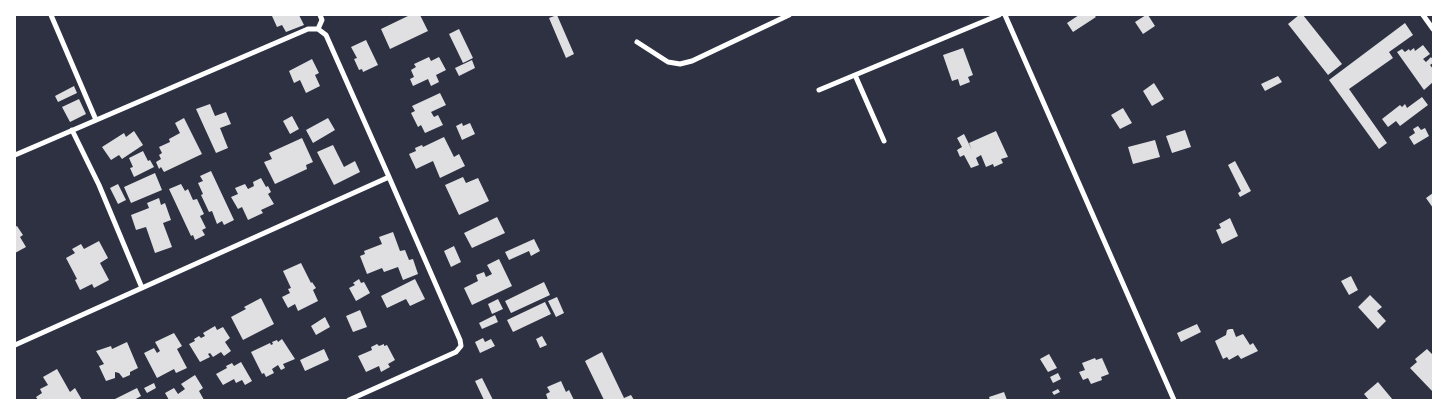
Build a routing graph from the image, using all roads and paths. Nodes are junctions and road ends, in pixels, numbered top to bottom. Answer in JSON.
{"nodes":[{"id":1,"x":51,"y":15,"type":"edge"},
{"id":2,"x":320,"y":15,"type":"edge"},
{"id":3,"x":789,"y":15,"type":"edge"},
{"id":4,"x":999,"y":15,"type":"edge"},
{"id":5,"x":1005,"y":15,"type":"edge"},
{"id":6,"x":1422,"y":15,"type":"edge"},
{"id":7,"x":318,"y":29,"type":"junction"},
{"id":8,"x":1433,"y":29,"type":"edge"},
{"id":9,"x":637,"y":42,"type":"dead end"},
{"id":10,"x":855,"y":75,"type":"junction"},
{"id":11,"x":819,"y":90,"type":"dead end"},
{"id":12,"x":96,"y":120,"type":"junction"},
{"id":13,"x":72,"y":130,"type":"junction"},
{"id":14,"x":884,"y":141,"type":"dead end"},
{"id":15,"x":15,"y":155,"type":"edge"},
{"id":16,"x":389,"y":177,"type":"junction"},
{"id":17,"x":142,"y":288,"type":"junction"},
{"id":18,"x":15,"y":345,"type":"edge"},
{"id":19,"x":349,"y":400,"type":"edge"},
{"id":20,"x":1174,"y":400,"type":"edge"}],
"edges":[{"from":1,"to":12,"type":"street"},
{"from":2,"to":7,"type":"street"},
{"from":3,"to":9,"type":"street"},
{"from":4,"to":10,"type":"street"},
{"from":5,"to":20,"type":"street"},
{"from":6,"to":8,"type":"street"},
{"from":7,"to":12,"type":"street"},
{"from":7,"to":16,"type":"street"},
{"from":10,"to":11,"type":"street"},
{"from":10,"to":14,"type":"street"},
{"from":12,"to":13,"type":"street"},
{"from":13,"to":15,"type":"street"},
{"from":13,"to":17,"type":"street"},
{"from":16,"to":17,"type":"street"},
{"from":16,"to":19,"type":"street"},
{"from":17,"to":18,"type":"street"}]}
